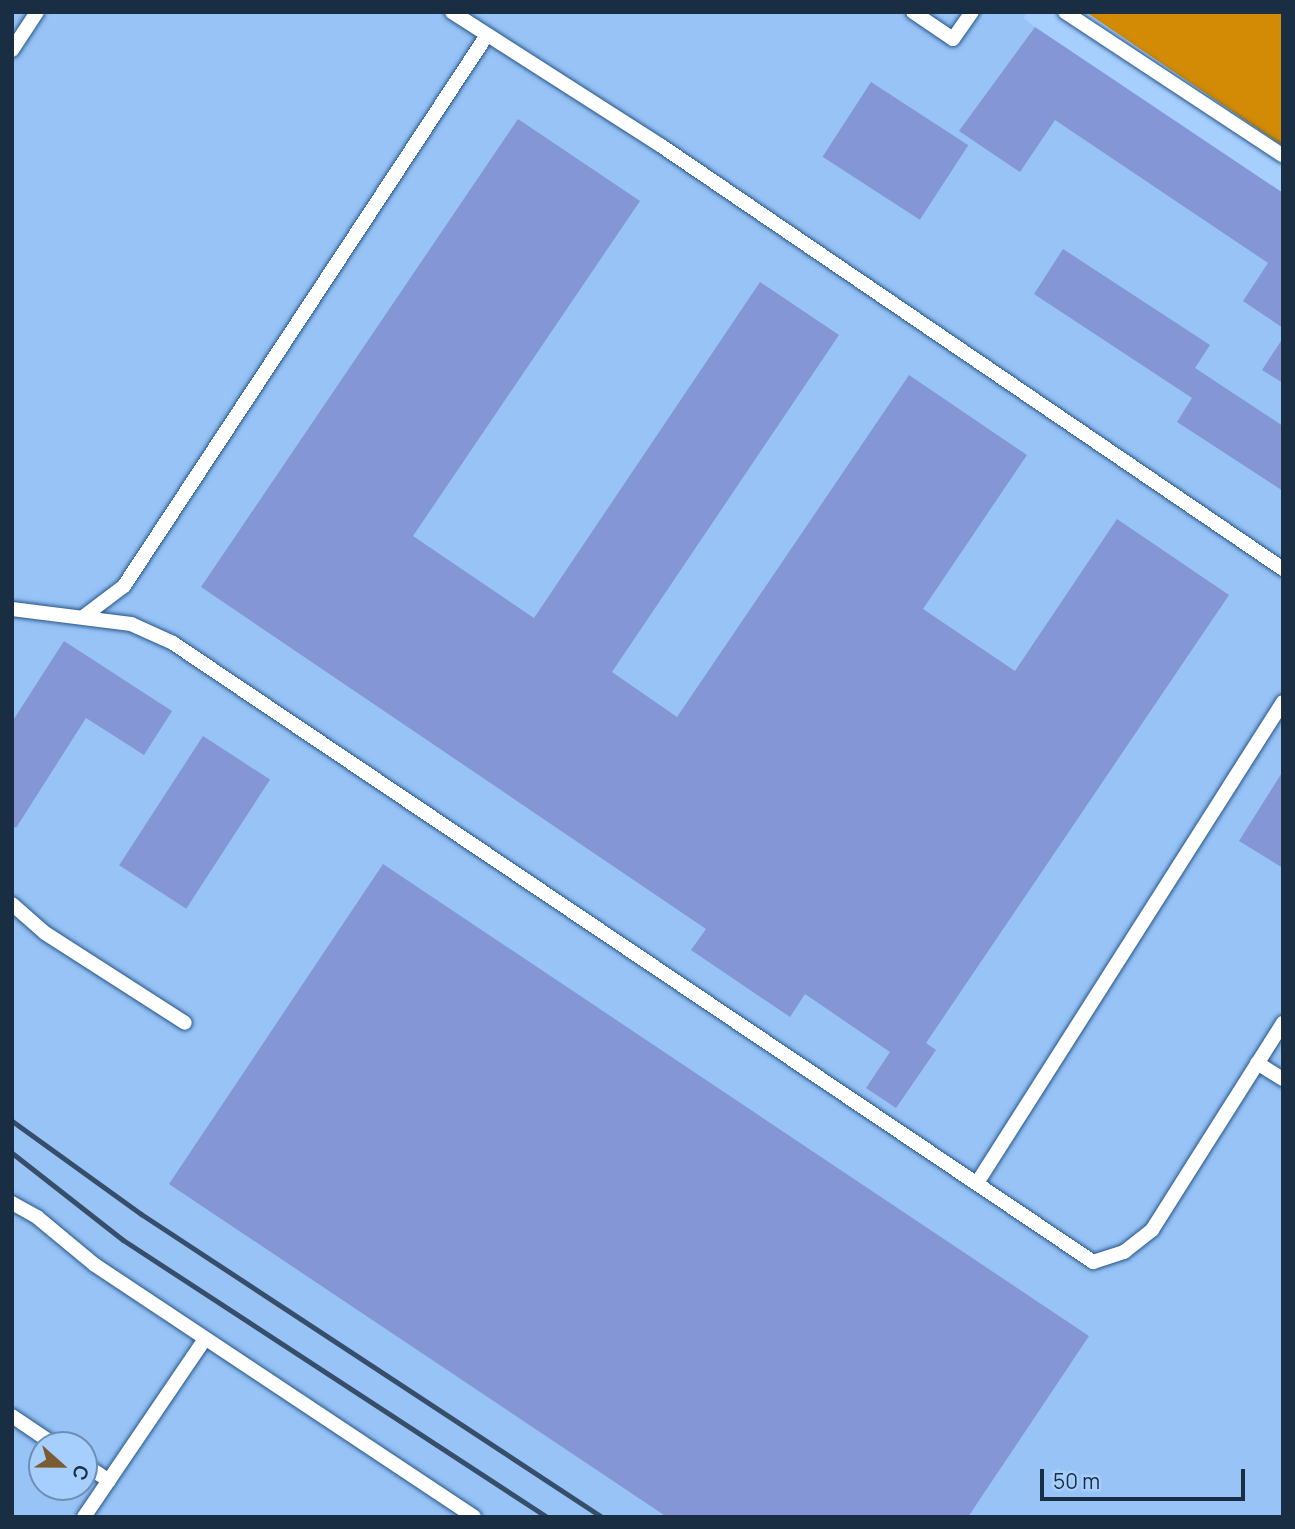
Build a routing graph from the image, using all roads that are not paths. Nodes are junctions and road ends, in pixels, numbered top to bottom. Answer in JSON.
{"nodes":[{"id":1,"x":37,"y":12,"type":"edge"},
{"id":2,"x":452,"y":12,"type":"edge"},
{"id":3,"x":913,"y":12,"type":"edge"},
{"id":4,"x":972,"y":12,"type":"edge"},
{"id":5,"x":1065,"y":12,"type":"edge"},
{"id":6,"x":486,"y":34,"type":"junction"},
{"id":7,"x":12,"y":50,"type":"edge"},
{"id":8,"x":1283,"y":156,"type":"edge"},
{"id":9,"x":1283,"y":569,"type":"edge"},
{"id":10,"x":12,"y":609,"type":"edge"},
{"id":11,"x":83,"y":617,"type":"junction"},
{"id":12,"x":1283,"y":702,"type":"edge"},
{"id":13,"x":12,"y":904,"type":"edge"},
{"id":14,"x":185,"y":1023,"type":"dead end"},
{"id":15,"x":1283,"y":1023,"type":"edge"},
{"id":16,"x":1257,"y":1063,"type":"junction"},
{"id":17,"x":1283,"y":1079,"type":"edge"},
{"id":18,"x":977,"y":1183,"type":"junction"},
{"id":19,"x":12,"y":1203,"type":"edge"},
{"id":20,"x":205,"y":1339,"type":"junction"},
{"id":21,"x":12,"y":1416,"type":"edge"},
{"id":22,"x":34,"y":1431,"type":"edge"},
{"id":23,"x":98,"y":1474,"type":"edge"},
{"id":24,"x":109,"y":1481,"type":"junction"},
{"id":25,"x":85,"y":1517,"type":"edge"},
{"id":26,"x":474,"y":1517,"type":"edge"}],
"edges":[{"from":1,"to":7,"type":"lane"},
{"from":2,"to":6,"type":"lane"},
{"from":3,"to":4,"type":"lane"},
{"from":5,"to":8,"type":"lane"},
{"from":6,"to":9,"type":"lane"},
{"from":6,"to":11,"type":"lane"},
{"from":10,"to":11,"type":"lane"},
{"from":11,"to":18,"type":"lane"},
{"from":12,"to":18,"type":"lane"},
{"from":13,"to":14,"type":"lane"},
{"from":15,"to":16,"type":"lane"},
{"from":16,"to":17,"type":"lane"},
{"from":16,"to":18,"type":"lane"},
{"from":19,"to":20,"type":"lane"},
{"from":20,"to":24,"type":"lane"},
{"from":20,"to":26,"type":"lane"},
{"from":21,"to":22,"type":"lane"},
{"from":23,"to":24,"type":"lane"},
{"from":24,"to":25,"type":"lane"}]}
